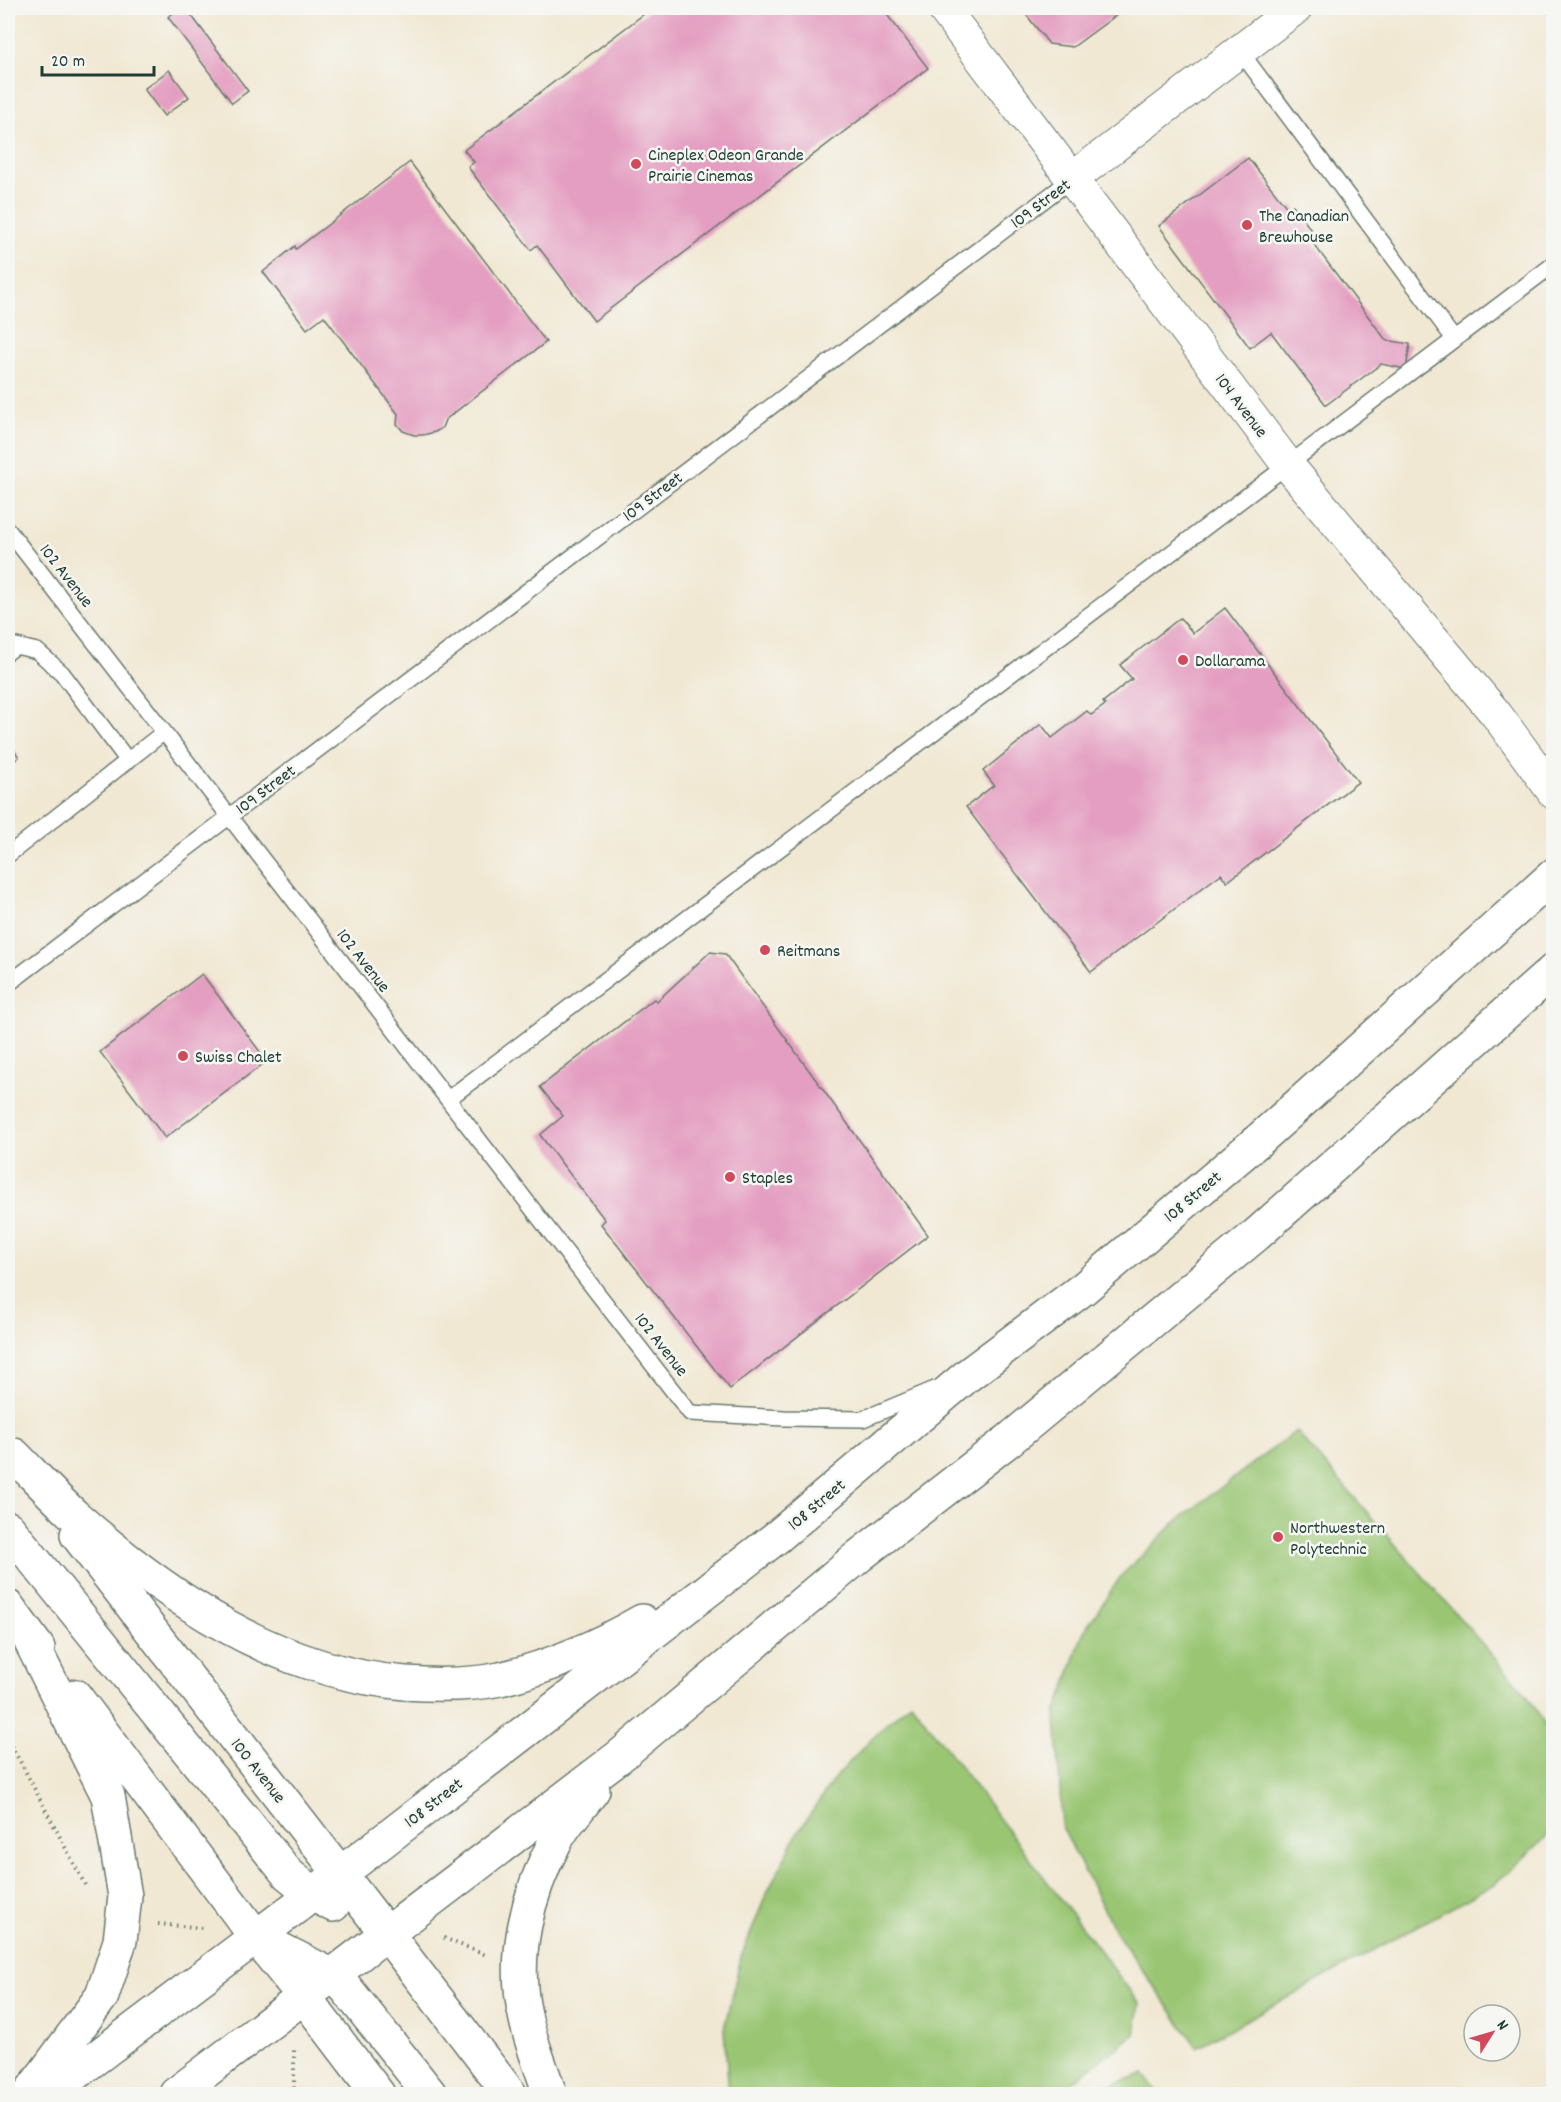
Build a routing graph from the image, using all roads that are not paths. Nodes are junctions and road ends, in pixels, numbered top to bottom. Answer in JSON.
{"nodes":[{"id":1,"x":943,"y":8,"type":"edge"},
{"id":2,"x":1296,"y":8,"type":"edge"},
{"id":3,"x":1240,"y":51,"type":"junction"},
{"id":4,"x":1073,"y":178,"type":"junction"},
{"id":5,"x":1554,"y":264,"type":"edge"},
{"id":6,"x":1454,"y":339,"type":"junction"},
{"id":7,"x":1287,"y":464,"type":"junction"},
{"id":8,"x":8,"y":530,"type":"edge"},
{"id":9,"x":8,"y":652,"type":"edge"},
{"id":10,"x":164,"y":732,"type":"junction"},
{"id":11,"x":128,"y":760,"type":"junction"},
{"id":12,"x":1554,"y":793,"type":"edge"},
{"id":13,"x":229,"y":816,"type":"junction"},
{"id":14,"x":8,"y":855,"type":"edge"},
{"id":15,"x":1554,"y":875,"type":"edge"},
{"id":16,"x":1554,"y":970,"type":"edge"},
{"id":17,"x":8,"y":984,"type":"edge"},
{"id":18,"x":448,"y":1099,"type":"junction"},
{"id":19,"x":968,"y":1375,"type":"junction"},
{"id":20,"x":11,"y":1450,"type":"edge"},
{"id":21,"x":8,"y":1528,"type":"edge"},
{"id":22,"x":777,"y":1537,"type":"junction"},
{"id":23,"x":16,"y":1618,"type":"edge"},
{"id":24,"x":620,"y":1755,"type":"junction"},
{"id":25,"x":339,"y":1874,"type":"junction"},
{"id":26,"x":313,"y":1894,"type":"junction"},
{"id":27,"x":387,"y":1934,"type":"junction"},
{"id":28,"x":256,"y":1937,"type":"junction"},
{"id":29,"x":333,"y":1976,"type":"junction"},
{"id":30,"x":305,"y":1998,"type":"junction"},
{"id":31,"x":29,"y":2094,"type":"edge"},
{"id":32,"x":48,"y":2094,"type":"edge"},
{"id":33,"x":176,"y":2094,"type":"edge"},
{"id":34,"x":378,"y":2094,"type":"edge"},
{"id":35,"x":430,"y":2094,"type":"edge"},
{"id":36,"x":510,"y":2094,"type":"edge"},
{"id":37,"x":550,"y":2094,"type":"edge"}],
"edges":[{"from":1,"to":4,"type":"street","name":"104 Avenue"},
{"from":2,"to":3,"type":"street","name":"109 Street"},
{"from":3,"to":4,"type":"street","name":"109 Street"},
{"from":3,"to":6,"type":"lane"},
{"from":4,"to":7,"type":"street","name":"104 Avenue"},
{"from":4,"to":13,"type":"lane","name":"109 Street"},
{"from":5,"to":6,"type":"lane"},
{"from":6,"to":7,"type":"lane"},
{"from":7,"to":12,"type":"street","name":"104 Avenue"},
{"from":7,"to":18,"type":"lane"},
{"from":8,"to":10,"type":"lane","name":"102 Avenue"},
{"from":9,"to":11,"type":"lane"},
{"from":10,"to":11,"type":"lane"},
{"from":10,"to":13,"type":"lane","name":"102 Avenue"},
{"from":11,"to":14,"type":"lane"},
{"from":13,"to":17,"type":"lane","name":"109 Street"},
{"from":13,"to":18,"type":"lane","name":"102 Avenue"},
{"from":15,"to":19,"type":"main road","name":"108 Street"},
{"from":16,"to":24,"type":"main road"},
{"from":18,"to":19,"type":"lane","name":"102 Avenue"},
{"from":19,"to":22,"type":"main road","name":"108 Street"},
{"from":20,"to":22,"type":"main road"},
{"from":20,"to":25,"type":"main road","name":"100 Avenue"},
{"from":21,"to":26,"type":"main road"},
{"from":22,"to":25,"type":"main road","name":"108 Street"},
{"from":23,"to":28,"type":"main road"},
{"from":23,"to":31,"type":"main road"},
{"from":24,"to":27,"type":"main road"},
{"from":24,"to":37,"type":"main road"},
{"from":25,"to":26,"type":"main road","name":"108 Street"},
{"from":25,"to":27,"type":"main road","name":"100 Avenue"},
{"from":26,"to":27,"type":"main road"},
{"from":26,"to":28,"type":"main road","name":"108 Street"},
{"from":27,"to":29,"type":"main road"},
{"from":27,"to":36,"type":"main road","name":"100 Avenue"},
{"from":28,"to":29,"type":"main road"},
{"from":28,"to":30,"type":"main road"},
{"from":28,"to":32,"type":"main road","name":"108 Street"},
{"from":29,"to":30,"type":"main road"},
{"from":29,"to":35,"type":"main road"},
{"from":30,"to":33,"type":"main road"},
{"from":30,"to":34,"type":"main road"}]}
